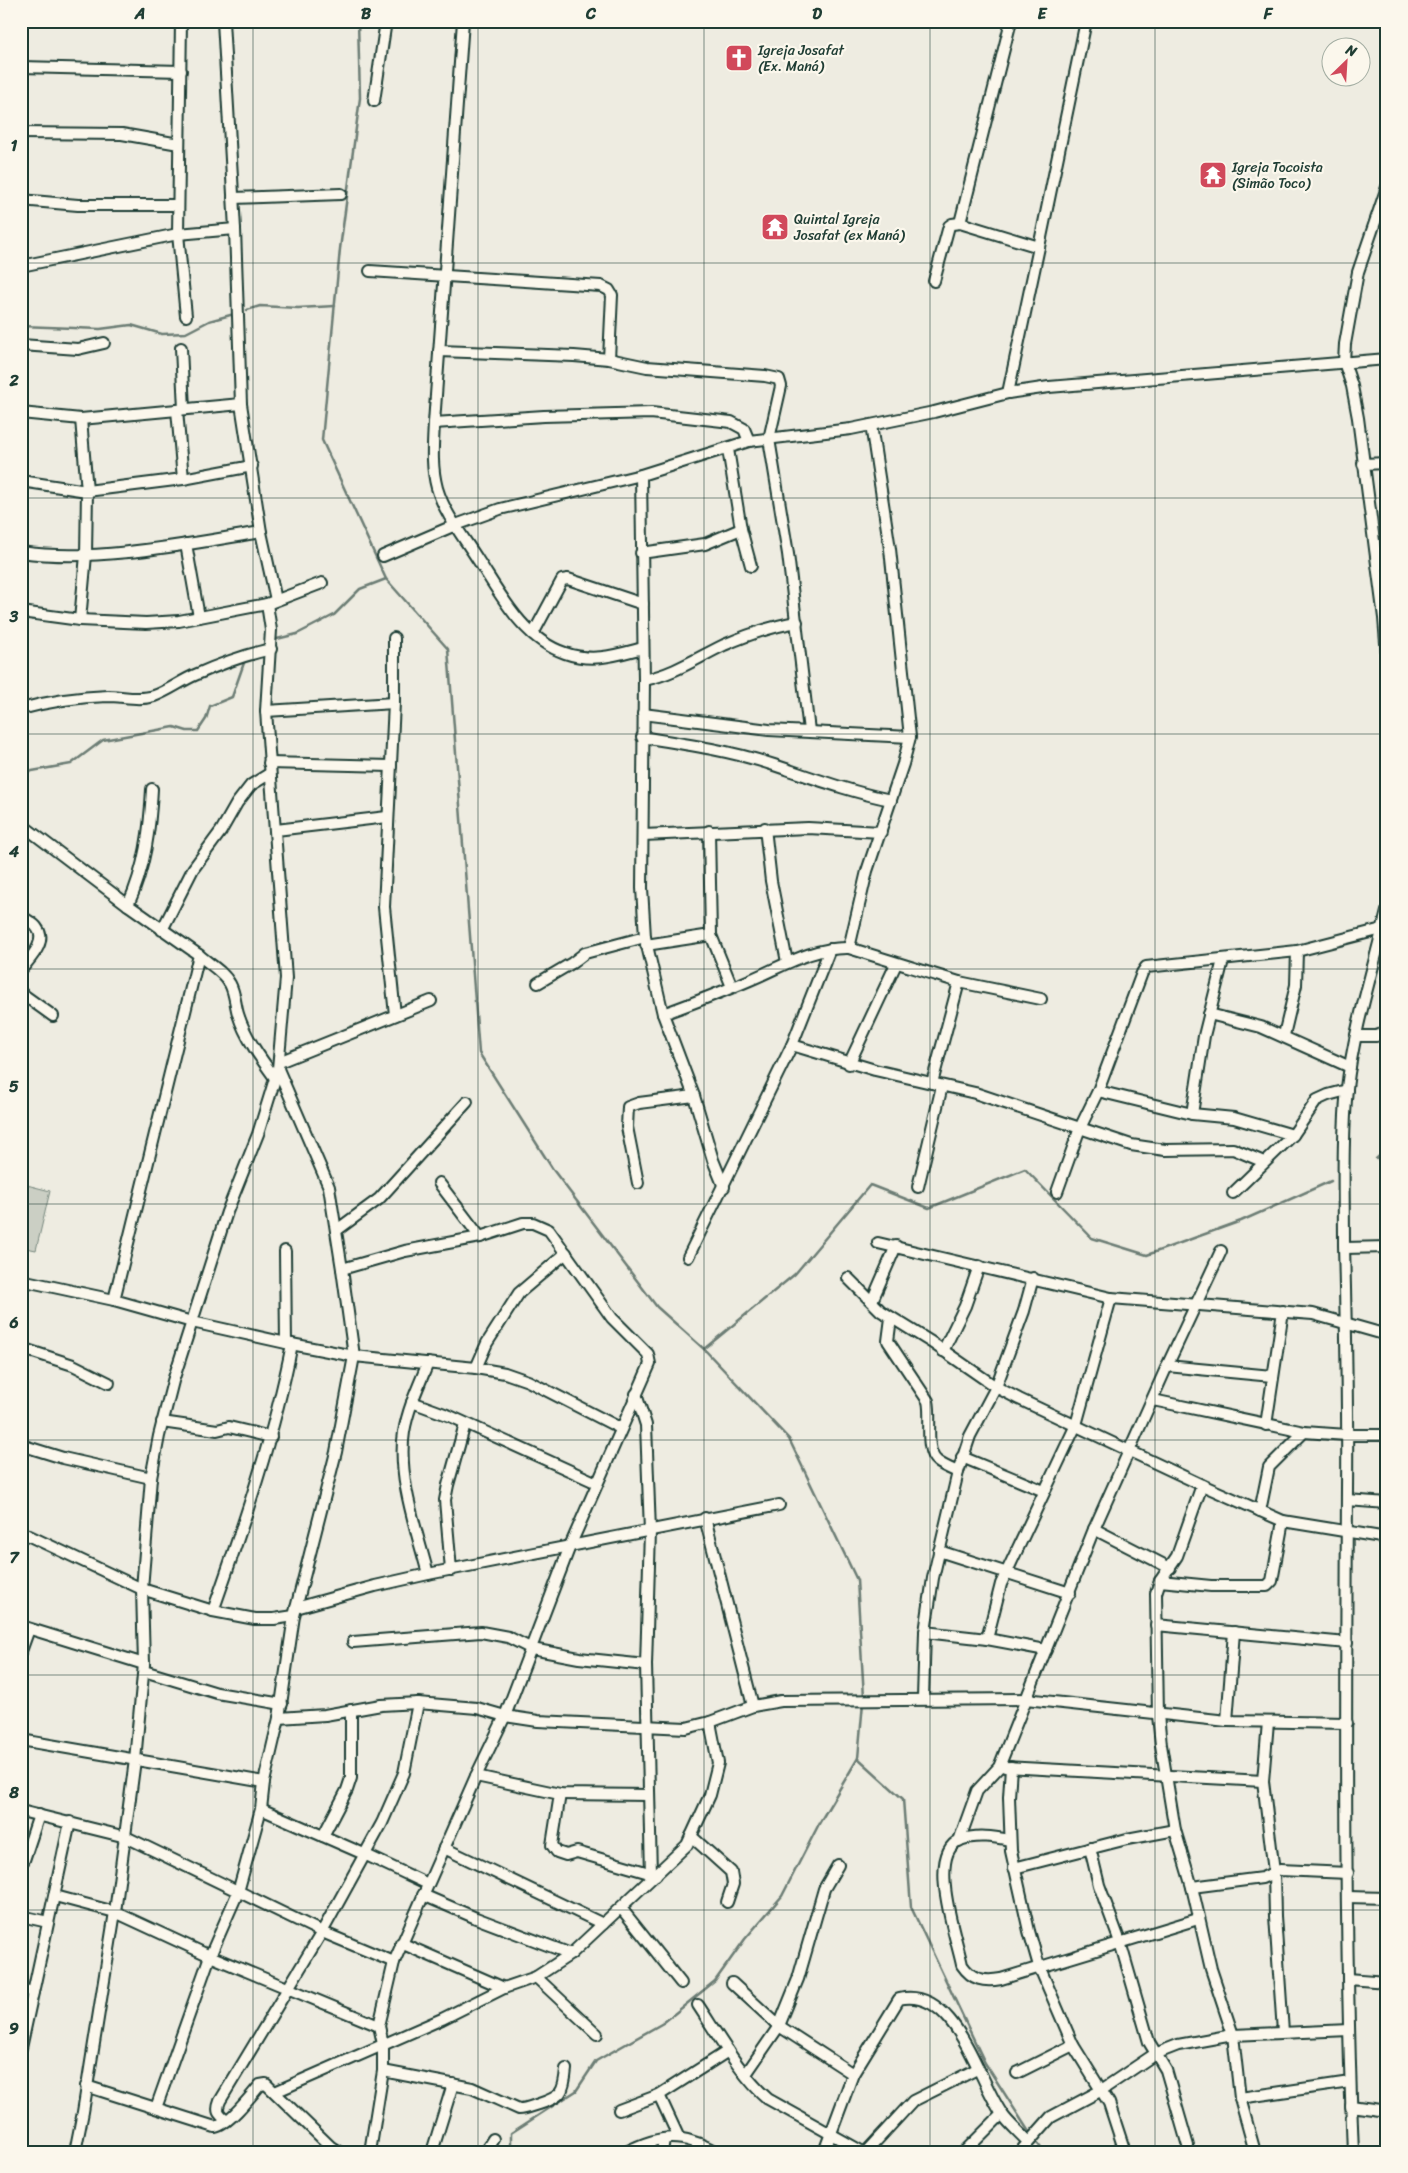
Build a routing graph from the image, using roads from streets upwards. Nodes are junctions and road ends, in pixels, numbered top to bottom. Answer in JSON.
{"nodes":[{"id":1,"x":181,"y":21,"type":"edge"},
{"id":2,"x":223,"y":21,"type":"edge"},
{"id":3,"x":386,"y":21,"type":"edge"},
{"id":4,"x":463,"y":21,"type":"edge"},
{"id":5,"x":1011,"y":21,"type":"edge"},
{"id":6,"x":1086,"y":21,"type":"edge"},
{"id":7,"x":21,"y":67,"type":"edge"},
{"id":8,"x":181,"y":71,"type":"junction"},
{"id":9,"x":374,"y":101,"type":"dead end"},
{"id":10,"x":21,"y":133,"type":"edge"},
{"id":11,"x":179,"y":144,"type":"junction"},
{"id":12,"x":1387,"y":187,"type":"edge"},
{"id":13,"x":341,"y":194,"type":"dead end"},
{"id":14,"x":233,"y":198,"type":"junction"},
{"id":15,"x":21,"y":200,"type":"edge"},
{"id":16,"x":178,"y":205,"type":"junction"},
{"id":17,"x":960,"y":223,"type":"junction"},
{"id":18,"x":235,"y":229,"type":"junction"},
{"id":19,"x":178,"y":234,"type":"junction"},
{"id":20,"x":1039,"y":247,"type":"junction"},
{"id":21,"x":21,"y":266,"type":"edge"},
{"id":22,"x":370,"y":271,"type":"dead end"},
{"id":23,"x":444,"y":275,"type":"junction"},
{"id":24,"x":934,"y":282,"type":"dead end"},
{"id":25,"x":186,"y":316,"type":"dead end"},
{"id":26,"x":104,"y":342,"type":"dead end"},
{"id":27,"x":21,"y":344,"type":"edge"},
{"id":28,"x":181,"y":348,"type":"dead end"},
{"id":29,"x":439,"y":351,"type":"junction"},
{"id":30,"x":1387,"y":359,"type":"edge"},
{"id":31,"x":609,"y":360,"type":"junction"},
{"id":32,"x":1344,"y":362,"type":"junction"},
{"id":33,"x":1008,"y":393,"type":"junction"},
{"id":34,"x":241,"y":404,"type":"junction"},
{"id":35,"x":180,"y":410,"type":"junction"},
{"id":36,"x":21,"y":413,"type":"edge"},
{"id":37,"x":81,"y":419,"type":"junction"},
{"id":38,"x":434,"y":423,"type":"junction"},
{"id":39,"x":871,"y":425,"type":"junction"},
{"id":40,"x":769,"y":439,"type":"junction"},
{"id":41,"x":749,"y":441,"type":"junction"},
{"id":42,"x":728,"y":448,"type":"junction"},
{"id":43,"x":1387,"y":463,"type":"edge"},
{"id":44,"x":1363,"y":464,"type":"junction"},
{"id":45,"x":252,"y":466,"type":"junction"},
{"id":46,"x":641,"y":475,"type":"junction"},
{"id":47,"x":183,"y":479,"type":"junction"},
{"id":48,"x":21,"y":481,"type":"edge"},
{"id":49,"x":87,"y":491,"type":"junction"},
{"id":50,"x":453,"y":526,"type":"junction"},
{"id":51,"x":741,"y":528,"type":"junction"},
{"id":52,"x":261,"y":532,"type":"junction"},
{"id":53,"x":186,"y":544,"type":"junction"},
{"id":54,"x":21,"y":552,"type":"edge"},
{"id":55,"x":642,"y":553,"type":"junction"},
{"id":56,"x":86,"y":555,"type":"junction"},
{"id":57,"x":383,"y":556,"type":"dead end"},
{"id":58,"x":750,"y":566,"type":"dead end"},
{"id":59,"x":322,"y":583,"type":"dead end"},
{"id":60,"x":271,"y":602,"type":"junction"},
{"id":61,"x":643,"y":604,"type":"junction"},
{"id":62,"x":21,"y":612,"type":"edge"},
{"id":63,"x":199,"y":617,"type":"junction"},
{"id":64,"x":1385,"y":618,"type":"edge"},
{"id":65,"x":80,"y":620,"type":"junction"},
{"id":66,"x":798,"y":622,"type":"junction"},
{"id":67,"x":533,"y":634,"type":"junction"},
{"id":68,"x":394,"y":638,"type":"dead end"},
{"id":69,"x":643,"y":648,"type":"junction"},
{"id":70,"x":271,"y":649,"type":"junction"},
{"id":71,"x":1387,"y":656,"type":"edge"},
{"id":72,"x":644,"y":680,"type":"junction"},
{"id":73,"x":394,"y":703,"type":"junction"},
{"id":74,"x":21,"y":708,"type":"edge"},
{"id":75,"x":266,"y":711,"type":"junction"},
{"id":76,"x":643,"y":714,"type":"junction"},
{"id":77,"x":809,"y":731,"type":"junction"},
{"id":78,"x":642,"y":737,"type":"junction"},
{"id":79,"x":910,"y":737,"type":"junction"},
{"id":80,"x":269,"y":763,"type":"junction"},
{"id":81,"x":391,"y":766,"type":"junction"},
{"id":82,"x":269,"y":774,"type":"junction"},
{"id":83,"x":152,"y":789,"type":"dead end"},
{"id":84,"x":891,"y":800,"type":"junction"},
{"id":85,"x":388,"y":817,"type":"junction"},
{"id":86,"x":21,"y":824,"type":"edge"},
{"id":87,"x":765,"y":828,"type":"junction"},
{"id":88,"x":276,"y":830,"type":"junction"},
{"id":89,"x":709,"y":831,"type":"junction"},
{"id":90,"x":881,"y":832,"type":"junction"},
{"id":91,"x":643,"y":835,"type":"junction"},
{"id":92,"x":128,"y":905,"type":"junction"},
{"id":93,"x":1387,"y":911,"type":"edge"},
{"id":94,"x":21,"y":916,"type":"edge"},
{"id":95,"x":1382,"y":929,"type":"junction"},
{"id":96,"x":162,"y":930,"type":"junction"},
{"id":97,"x":712,"y":935,"type":"junction"},
{"id":98,"x":645,"y":941,"type":"junction"},
{"id":99,"x":1382,"y":944,"type":"edge"},
{"id":100,"x":849,"y":948,"type":"junction"},
{"id":101,"x":830,"y":949,"type":"junction"},
{"id":102,"x":1297,"y":951,"type":"junction"},
{"id":103,"x":199,"y":955,"type":"junction"},
{"id":104,"x":1223,"y":960,"type":"junction"},
{"id":105,"x":787,"y":962,"type":"junction"},
{"id":106,"x":896,"y":964,"type":"junction"},
{"id":107,"x":21,"y":970,"type":"edge"},
{"id":108,"x":959,"y":982,"type":"junction"},
{"id":109,"x":538,"y":983,"type":"dead end"},
{"id":110,"x":732,"y":987,"type":"junction"},
{"id":111,"x":21,"y":993,"type":"edge"},
{"id":112,"x":1041,"y":999,"type":"dead end"},
{"id":113,"x":431,"y":1002,"type":"dead end"},
{"id":114,"x":664,"y":1014,"type":"junction"},
{"id":115,"x":1209,"y":1014,"type":"junction"},
{"id":116,"x":395,"y":1015,"type":"junction"},
{"id":117,"x":53,"y":1016,"type":"dead end"},
{"id":118,"x":1387,"y":1032,"type":"edge"},
{"id":119,"x":1284,"y":1035,"type":"junction"},
{"id":120,"x":1356,"y":1036,"type":"junction"},
{"id":121,"x":792,"y":1045,"type":"junction"},
{"id":122,"x":848,"y":1064,"type":"junction"},
{"id":123,"x":1350,"y":1067,"type":"junction"},
{"id":124,"x":277,"y":1070,"type":"junction"},
{"id":125,"x":937,"y":1084,"type":"junction"},
{"id":126,"x":1347,"y":1090,"type":"junction"},
{"id":127,"x":1098,"y":1091,"type":"junction"},
{"id":128,"x":694,"y":1096,"type":"junction"},
{"id":129,"x":467,"y":1102,"type":"dead end"},
{"id":130,"x":1192,"y":1114,"type":"junction"},
{"id":131,"x":1080,"y":1128,"type":"junction"},
{"id":132,"x":1293,"y":1136,"type":"junction"},
{"id":133,"x":1264,"y":1162,"type":"junction"},
{"id":134,"x":439,"y":1183,"type":"dead end"},
{"id":135,"x":638,"y":1184,"type":"dead end"},
{"id":136,"x":724,"y":1187,"type":"junction"},
{"id":137,"x":918,"y":1187,"type":"dead end"},
{"id":138,"x":1057,"y":1192,"type":"dead end"},
{"id":139,"x":1233,"y":1193,"type":"dead end"},
{"id":140,"x":336,"y":1230,"type":"junction"},
{"id":141,"x":480,"y":1238,"type":"junction"},
{"id":142,"x":878,"y":1243,"type":"dead end"},
{"id":143,"x":896,"y":1246,"type":"junction"},
{"id":144,"x":1387,"y":1247,"type":"edge"},
{"id":145,"x":1344,"y":1248,"type":"junction"},
{"id":146,"x":285,"y":1251,"type":"dead end"},
{"id":147,"x":1221,"y":1251,"type":"dead end"},
{"id":148,"x":566,"y":1253,"type":"junction"},
{"id":149,"x":688,"y":1257,"type":"dead end"},
{"id":150,"x":979,"y":1266,"type":"junction"},
{"id":151,"x":342,"y":1269,"type":"junction"},
{"id":152,"x":848,"y":1278,"type":"dead end"},
{"id":153,"x":1033,"y":1278,"type":"junction"},
{"id":154,"x":21,"y":1280,"type":"edge"},
{"id":155,"x":1111,"y":1298,"type":"junction"},
{"id":156,"x":114,"y":1300,"type":"junction"},
{"id":157,"x":872,"y":1301,"type":"junction"},
{"id":158,"x":1194,"y":1306,"type":"junction"},
{"id":159,"x":1283,"y":1311,"type":"junction"},
{"id":160,"x":891,"y":1318,"type":"junction"},
{"id":161,"x":192,"y":1322,"type":"junction"},
{"id":162,"x":1345,"y":1322,"type":"junction"},
{"id":163,"x":1387,"y":1335,"type":"edge"},
{"id":164,"x":289,"y":1343,"type":"junction"},
{"id":165,"x":21,"y":1348,"type":"edge"},
{"id":166,"x":944,"y":1351,"type":"junction"},
{"id":167,"x":354,"y":1356,"type":"junction"},
{"id":168,"x":428,"y":1363,"type":"junction"},
{"id":169,"x":1166,"y":1366,"type":"junction"},
{"id":170,"x":476,"y":1368,"type":"junction"},
{"id":171,"x":1272,"y":1376,"type":"junction"},
{"id":172,"x":109,"y":1383,"type":"dead end"},
{"id":173,"x":996,"y":1387,"type":"junction"},
{"id":174,"x":636,"y":1394,"type":"junction"},
{"id":175,"x":1152,"y":1400,"type":"junction"},
{"id":176,"x":412,"y":1402,"type":"junction"},
{"id":177,"x":162,"y":1422,"type":"junction"},
{"id":178,"x":466,"y":1424,"type":"junction"},
{"id":179,"x":1076,"y":1425,"type":"junction"},
{"id":180,"x":1266,"y":1425,"type":"junction"},
{"id":181,"x":620,"y":1428,"type":"junction"},
{"id":182,"x":1304,"y":1432,"type":"junction"},
{"id":183,"x":1347,"y":1436,"type":"junction"},
{"id":184,"x":1387,"y":1436,"type":"edge"},
{"id":185,"x":271,"y":1437,"type":"junction"},
{"id":186,"x":21,"y":1445,"type":"edge"},
{"id":187,"x":1130,"y":1450,"type":"junction"},
{"id":188,"x":962,"y":1457,"type":"junction"},
{"id":189,"x":958,"y":1472,"type":"junction"},
{"id":190,"x":151,"y":1478,"type":"junction"},
{"id":191,"x":597,"y":1484,"type":"junction"},
{"id":192,"x":1202,"y":1485,"type":"junction"},
{"id":193,"x":1044,"y":1491,"type":"junction"},
{"id":194,"x":1347,"y":1500,"type":"junction"},
{"id":195,"x":1387,"y":1503,"type":"edge"},
{"id":196,"x":779,"y":1505,"type":"dead end"},
{"id":197,"x":1260,"y":1511,"type":"junction"},
{"id":198,"x":706,"y":1518,"type":"junction"},
{"id":199,"x":1283,"y":1521,"type":"junction"},
{"id":200,"x":1094,"y":1529,"type":"junction"},
{"id":201,"x":650,"y":1531,"type":"junction"},
{"id":202,"x":1347,"y":1531,"type":"junction"},
{"id":203,"x":21,"y":1532,"type":"edge"},
{"id":204,"x":1387,"y":1538,"type":"edge"},
{"id":205,"x":570,"y":1546,"type":"junction"},
{"id":206,"x":939,"y":1551,"type":"junction"},
{"id":207,"x":1170,"y":1568,"type":"junction"},
{"id":208,"x":451,"y":1570,"type":"junction"},
{"id":209,"x":1006,"y":1573,"type":"junction"},
{"id":210,"x":428,"y":1574,"type":"junction"},
{"id":211,"x":1160,"y":1582,"type":"junction"},
{"id":212,"x":142,"y":1589,"type":"junction"},
{"id":213,"x":1070,"y":1593,"type":"junction"},
{"id":214,"x":212,"y":1611,"type":"junction"},
{"id":215,"x":294,"y":1612,"type":"junction"},
{"id":216,"x":1156,"y":1625,"type":"junction"},
{"id":217,"x":25,"y":1628,"type":"edge"},
{"id":218,"x":926,"y":1632,"type":"junction"},
{"id":219,"x":1234,"y":1632,"type":"junction"},
{"id":220,"x":987,"y":1639,"type":"junction"},
{"id":221,"x":353,"y":1642,"type":"dead end"},
{"id":222,"x":1347,"y":1643,"type":"junction"},
{"id":223,"x":532,"y":1649,"type":"junction"},
{"id":224,"x":1046,"y":1650,"type":"junction"},
{"id":225,"x":21,"y":1651,"type":"edge"},
{"id":226,"x":646,"y":1665,"type":"junction"},
{"id":227,"x":144,"y":1667,"type":"junction"},
{"id":228,"x":923,"y":1698,"type":"junction"},
{"id":229,"x":1026,"y":1699,"type":"junction"},
{"id":230,"x":418,"y":1703,"type":"junction"},
{"id":231,"x":282,"y":1704,"type":"junction"},
{"id":232,"x":753,"y":1706,"type":"junction"},
{"id":233,"x":351,"y":1710,"type":"junction"},
{"id":234,"x":1158,"y":1715,"type":"junction"},
{"id":235,"x":505,"y":1716,"type":"junction"},
{"id":236,"x":279,"y":1718,"type":"junction"},
{"id":237,"x":1228,"y":1721,"type":"junction"},
{"id":238,"x":710,"y":1722,"type":"junction"},
{"id":239,"x":1268,"y":1722,"type":"junction"},
{"id":240,"x":1347,"y":1723,"type":"junction"},
{"id":241,"x":647,"y":1726,"type":"junction"},
{"id":242,"x":21,"y":1740,"type":"edge"},
{"id":243,"x":134,"y":1760,"type":"junction"},
{"id":244,"x":999,"y":1766,"type":"junction"},
{"id":245,"x":1011,"y":1767,"type":"junction"},
{"id":246,"x":1166,"y":1775,"type":"junction"},
{"id":247,"x":476,"y":1776,"type":"junction"},
{"id":248,"x":1263,"y":1781,"type":"junction"},
{"id":249,"x":264,"y":1782,"type":"junction"},
{"id":250,"x":560,"y":1794,"type":"junction"},
{"id":251,"x":649,"y":1795,"type":"junction"},
{"id":252,"x":261,"y":1809,"type":"junction"},
{"id":253,"x":21,"y":1811,"type":"edge"},
{"id":254,"x":38,"y":1815,"type":"junction"},
{"id":255,"x":70,"y":1822,"type":"junction"},
{"id":256,"x":1175,"y":1830,"type":"junction"},
{"id":257,"x":323,"y":1836,"type":"junction"},
{"id":258,"x":691,"y":1836,"type":"junction"},
{"id":259,"x":126,"y":1837,"type":"junction"},
{"id":260,"x":1010,"y":1840,"type":"junction"},
{"id":261,"x":959,"y":1841,"type":"junction"},
{"id":262,"x":444,"y":1848,"type":"junction"},
{"id":263,"x":1090,"y":1848,"type":"junction"},
{"id":264,"x":364,"y":1854,"type":"junction"},
{"id":265,"x":24,"y":1860,"type":"dead end"},
{"id":266,"x":838,"y":1865,"type":"dead end"},
{"id":267,"x":1014,"y":1868,"type":"junction"},
{"id":268,"x":1274,"y":1872,"type":"junction"},
{"id":269,"x":1348,"y":1873,"type":"junction"},
{"id":270,"x":654,"y":1875,"type":"junction"},
{"id":271,"x":428,"y":1884,"type":"junction"},
{"id":272,"x":1192,"y":1887,"type":"junction"},
{"id":273,"x":238,"y":1892,"type":"junction"},
{"id":274,"x":423,"y":1895,"type":"junction"},
{"id":275,"x":55,"y":1896,"type":"junction"},
{"id":276,"x":1347,"y":1897,"type":"junction"},
{"id":277,"x":1387,"y":1898,"type":"edge"},
{"id":278,"x":726,"y":1902,"type":"dead end"},
{"id":279,"x":621,"y":1908,"type":"junction"},
{"id":280,"x":115,"y":1912,"type":"junction"},
{"id":281,"x":21,"y":1916,"type":"edge"},
{"id":282,"x":1198,"y":1919,"type":"junction"},
{"id":283,"x":48,"y":1922,"type":"junction"},
{"id":284,"x":603,"y":1924,"type":"junction"},
{"id":285,"x":322,"y":1932,"type":"junction"},
{"id":286,"x":1120,"y":1942,"type":"junction"},
{"id":287,"x":401,"y":1943,"type":"junction"},
{"id":288,"x":571,"y":1954,"type":"junction"},
{"id":289,"x":210,"y":1956,"type":"junction"},
{"id":290,"x":394,"y":1962,"type":"junction"},
{"id":291,"x":1040,"y":1966,"type":"junction"},
{"id":292,"x":536,"y":1977,"type":"junction"},
{"id":293,"x":1348,"y":1979,"type":"junction"},
{"id":294,"x":1387,"y":1982,"type":"edge"},
{"id":295,"x":681,"y":1983,"type":"dead end"},
{"id":296,"x":732,"y":1983,"type":"dead end"},
{"id":297,"x":286,"y":1988,"type":"junction"},
{"id":298,"x":504,"y":1988,"type":"junction"},
{"id":299,"x":21,"y":1989,"type":"edge"},
{"id":300,"x":33,"y":1992,"type":"junction"},
{"id":301,"x":698,"y":2005,"type":"dead end"},
{"id":302,"x":379,"y":2026,"type":"junction"},
{"id":303,"x":779,"y":2026,"type":"junction"},
{"id":304,"x":1349,"y":2030,"type":"junction"},
{"id":305,"x":1283,"y":2032,"type":"junction"},
{"id":306,"x":597,"y":2034,"type":"dead end"},
{"id":307,"x":1233,"y":2035,"type":"junction"},
{"id":308,"x":383,"y":2044,"type":"junction"},
{"id":309,"x":1073,"y":2046,"type":"junction"},
{"id":310,"x":21,"y":2048,"type":"edge"},
{"id":311,"x":728,"y":2051,"type":"junction"},
{"id":312,"x":1155,"y":2054,"type":"junction"},
{"id":313,"x":977,"y":2068,"type":"junction"},
{"id":314,"x":566,"y":2069,"type":"dead end"},
{"id":315,"x":383,"y":2071,"type":"junction"},
{"id":316,"x":1017,"y":2072,"type":"dead end"},
{"id":317,"x":746,"y":2074,"type":"junction"},
{"id":318,"x":853,"y":2074,"type":"junction"},
{"id":319,"x":1350,"y":2082,"type":"junction"},
{"id":320,"x":453,"y":2084,"type":"junction"},
{"id":321,"x":86,"y":2086,"type":"junction"},
{"id":322,"x":1100,"y":2090,"type":"junction"},
{"id":323,"x":275,"y":2092,"type":"junction"},
{"id":324,"x":659,"y":2095,"type":"junction"},
{"id":325,"x":1240,"y":2098,"type":"junction"},
{"id":326,"x":1351,"y":2106,"type":"junction"},
{"id":327,"x":156,"y":2108,"type":"junction"},
{"id":328,"x":618,"y":2110,"type":"dead end"},
{"id":329,"x":1387,"y":2111,"type":"edge"},
{"id":330,"x":1002,"y":2114,"type":"junction"},
{"id":331,"x":227,"y":2120,"type":"junction"},
{"id":332,"x":830,"y":2132,"type":"junction"},
{"id":333,"x":678,"y":2136,"type":"junction"},
{"id":334,"x":664,"y":2138,"type":"junction"},
{"id":335,"x":493,"y":2139,"type":"dead end"},
{"id":336,"x":1029,"y":2141,"type":"junction"},
{"id":337,"x":1188,"y":2146,"type":"dead end"},
{"id":338,"x":75,"y":2152,"type":"edge"},
{"id":339,"x":339,"y":2152,"type":"edge"},
{"id":340,"x":370,"y":2152,"type":"edge"},
{"id":341,"x":432,"y":2152,"type":"edge"},
{"id":342,"x":485,"y":2152,"type":"edge"},
{"id":343,"x":626,"y":2152,"type":"edge"},
{"id":344,"x":662,"y":2152,"type":"edge"},
{"id":345,"x":716,"y":2152,"type":"edge"},
{"id":346,"x":824,"y":2152,"type":"edge"},
{"id":347,"x":865,"y":2152,"type":"edge"},
{"id":348,"x":964,"y":2152,"type":"edge"},
{"id":349,"x":1020,"y":2152,"type":"edge"},
{"id":350,"x":1125,"y":2152,"type":"edge"},
{"id":351,"x":1255,"y":2152,"type":"edge"},
{"id":352,"x":1353,"y":2152,"type":"edge"}],
"edges":[{"from":1,"to":8,"type":"street"},
{"from":2,"to":14,"type":"street"},
{"from":3,"to":9,"type":"street"},
{"from":4,"to":23,"type":"street"},
{"from":5,"to":17,"type":"street"},
{"from":6,"to":20,"type":"street"},
{"from":7,"to":8,"type":"street"},
{"from":8,"to":11,"type":"street"},
{"from":10,"to":11,"type":"street"},
{"from":11,"to":16,"type":"street"},
{"from":12,"to":32,"type":"street"},
{"from":13,"to":14,"type":"street"},
{"from":14,"to":18,"type":"street"},
{"from":15,"to":16,"type":"street"},
{"from":16,"to":19,"type":"street"},
{"from":17,"to":20,"type":"street"},
{"from":17,"to":24,"type":"street"},
{"from":18,"to":19,"type":"street"},
{"from":18,"to":34,"type":"street"},
{"from":19,"to":21,"type":"street"},
{"from":19,"to":25,"type":"street"},
{"from":20,"to":33,"type":"street"},
{"from":22,"to":23,"type":"street"},
{"from":23,"to":29,"type":"street"},
{"from":23,"to":31,"type":"street"},
{"from":26,"to":27,"type":"street"},
{"from":28,"to":35,"type":"street"},
{"from":29,"to":31,"type":"street"},
{"from":29,"to":38,"type":"street"},
{"from":30,"to":32,"type":"street"},
{"from":31,"to":40,"type":"street"},
{"from":32,"to":33,"type":"street"},
{"from":32,"to":44,"type":"street"},
{"from":33,"to":39,"type":"street"},
{"from":34,"to":35,"type":"street"},
{"from":34,"to":45,"type":"street"},
{"from":35,"to":37,"type":"street"},
{"from":35,"to":47,"type":"street"},
{"from":36,"to":37,"type":"street"},
{"from":37,"to":49,"type":"street"},
{"from":38,"to":41,"type":"street"},
{"from":38,"to":50,"type":"street"},
{"from":39,"to":40,"type":"street"},
{"from":39,"to":79,"type":"street"},
{"from":40,"to":41,"type":"street"},
{"from":40,"to":66,"type":"street"},
{"from":41,"to":42,"type":"street"},
{"from":42,"to":46,"type":"street"},
{"from":42,"to":51,"type":"street"},
{"from":43,"to":44,"type":"street"},
{"from":44,"to":64,"type":"street"},
{"from":45,"to":47,"type":"street"},
{"from":45,"to":52,"type":"street"},
{"from":46,"to":50,"type":"street"},
{"from":46,"to":55,"type":"street"},
{"from":47,"to":49,"type":"street"},
{"from":48,"to":49,"type":"street"},
{"from":49,"to":56,"type":"street"},
{"from":50,"to":57,"type":"street"},
{"from":50,"to":67,"type":"street"},
{"from":51,"to":55,"type":"street"},
{"from":51,"to":58,"type":"street"},
{"from":52,"to":53,"type":"street"},
{"from":52,"to":60,"type":"street"},
{"from":53,"to":56,"type":"street"},
{"from":53,"to":63,"type":"street"},
{"from":54,"to":56,"type":"street"},
{"from":55,"to":61,"type":"street"},
{"from":56,"to":65,"type":"street"},
{"from":59,"to":60,"type":"street"},
{"from":60,"to":63,"type":"street"},
{"from":60,"to":70,"type":"street"},
{"from":61,"to":67,"type":"street"},
{"from":61,"to":69,"type":"street"},
{"from":62,"to":65,"type":"street"},
{"from":63,"to":65,"type":"street"},
{"from":64,"to":71,"type":"street"},
{"from":66,"to":72,"type":"street"},
{"from":66,"to":77,"type":"street"},
{"from":67,"to":69,"type":"street"},
{"from":68,"to":73,"type":"street"},
{"from":69,"to":72,"type":"street"},
{"from":70,"to":74,"type":"street"},
{"from":70,"to":75,"type":"street"},
{"from":72,"to":76,"type":"street"},
{"from":73,"to":75,"type":"street"},
{"from":73,"to":81,"type":"street"},
{"from":75,"to":80,"type":"street"},
{"from":76,"to":77,"type":"street"},
{"from":76,"to":78,"type":"street"},
{"from":77,"to":79,"type":"street"},
{"from":78,"to":84,"type":"street"},
{"from":78,"to":91,"type":"street"},
{"from":79,"to":84,"type":"street"},
{"from":80,"to":81,"type":"street"},
{"from":80,"to":82,"type":"street"},
{"from":81,"to":85,"type":"street"},
{"from":82,"to":88,"type":"street"},
{"from":82,"to":96,"type":"street"},
{"from":83,"to":92,"type":"street"},
{"from":84,"to":90,"type":"street"},
{"from":85,"to":88,"type":"street"},
{"from":85,"to":116,"type":"street"},
{"from":86,"to":92,"type":"street"},
{"from":87,"to":89,"type":"street"},
{"from":87,"to":90,"type":"street"},
{"from":87,"to":105,"type":"street"},
{"from":88,"to":124,"type":"street"},
{"from":89,"to":91,"type":"street"},
{"from":89,"to":97,"type":"street"},
{"from":90,"to":100,"type":"street"},
{"from":91,"to":98,"type":"street"},
{"from":92,"to":96,"type":"street"},
{"from":93,"to":95,"type":"street"},
{"from":94,"to":107,"type":"street"},
{"from":95,"to":99,"type":"street"},
{"from":95,"to":102,"type":"street"},
{"from":96,"to":103,"type":"street"},
{"from":97,"to":98,"type":"street"},
{"from":97,"to":110,"type":"street"},
{"from":98,"to":109,"type":"street"},
{"from":98,"to":114,"type":"street"},
{"from":99,"to":120,"type":"street"},
{"from":100,"to":101,"type":"street"},
{"from":100,"to":106,"type":"street"},
{"from":101,"to":105,"type":"street"},
{"from":101,"to":121,"type":"street"},
{"from":102,"to":104,"type":"street"},
{"from":102,"to":119,"type":"street"},
{"from":103,"to":124,"type":"street"},
{"from":103,"to":156,"type":"street"},
{"from":104,"to":115,"type":"street"},
{"from":104,"to":127,"type":"street"},
{"from":105,"to":110,"type":"street"},
{"from":106,"to":108,"type":"street"},
{"from":106,"to":122,"type":"street"},
{"from":108,"to":112,"type":"street"},
{"from":108,"to":125,"type":"street"},
{"from":110,"to":114,"type":"street"},
{"from":111,"to":117,"type":"street"},
{"from":113,"to":116,"type":"street"},
{"from":114,"to":128,"type":"street"},
{"from":115,"to":119,"type":"street"},
{"from":115,"to":130,"type":"street"},
{"from":116,"to":124,"type":"street"},
{"from":118,"to":120,"type":"street"},
{"from":119,"to":123,"type":"street"},
{"from":120,"to":123,"type":"street"},
{"from":121,"to":122,"type":"street"},
{"from":121,"to":136,"type":"street"},
{"from":122,"to":125,"type":"street"},
{"from":123,"to":126,"type":"street"},
{"from":124,"to":140,"type":"street"},
{"from":124,"to":161,"type":"street"},
{"from":125,"to":131,"type":"street"},
{"from":125,"to":137,"type":"street"},
{"from":126,"to":132,"type":"street"},
{"from":126,"to":145,"type":"street"},
{"from":127,"to":130,"type":"street"},
{"from":127,"to":131,"type":"street"},
{"from":128,"to":135,"type":"street"},
{"from":128,"to":136,"type":"street"},
{"from":129,"to":140,"type":"street"},
{"from":130,"to":132,"type":"street"},
{"from":131,"to":133,"type":"street"},
{"from":131,"to":138,"type":"street"},
{"from":132,"to":133,"type":"street"},
{"from":133,"to":139,"type":"street"},
{"from":134,"to":141,"type":"street"},
{"from":136,"to":149,"type":"street"},
{"from":140,"to":151,"type":"street"},
{"from":141,"to":148,"type":"street"},
{"from":141,"to":151,"type":"street"},
{"from":142,"to":143,"type":"street"},
{"from":143,"to":150,"type":"street"},
{"from":143,"to":157,"type":"street"},
{"from":144,"to":145,"type":"street"},
{"from":145,"to":162,"type":"street"},
{"from":146,"to":164,"type":"street"},
{"from":147,"to":158,"type":"street"},
{"from":148,"to":170,"type":"street"},
{"from":148,"to":174,"type":"street"},
{"from":150,"to":153,"type":"street"},
{"from":150,"to":166,"type":"street"},
{"from":151,"to":167,"type":"street"},
{"from":152,"to":157,"type":"street"},
{"from":153,"to":155,"type":"street"},
{"from":153,"to":173,"type":"street"},
{"from":154,"to":156,"type":"street"},
{"from":155,"to":158,"type":"street"},
{"from":155,"to":179,"type":"street"},
{"from":156,"to":161,"type":"street"},
{"from":157,"to":160,"type":"street"},
{"from":158,"to":159,"type":"street"},
{"from":158,"to":169,"type":"street"},
{"from":159,"to":162,"type":"street"},
{"from":159,"to":171,"type":"street"},
{"from":160,"to":166,"type":"street"},
{"from":160,"to":189,"type":"street"},
{"from":161,"to":164,"type":"street"},
{"from":161,"to":177,"type":"street"},
{"from":162,"to":163,"type":"street"},
{"from":162,"to":183,"type":"street"},
{"from":164,"to":167,"type":"street"},
{"from":164,"to":185,"type":"street"},
{"from":165,"to":172,"type":"street"},
{"from":166,"to":173,"type":"street"},
{"from":167,"to":168,"type":"street"},
{"from":167,"to":215,"type":"street"},
{"from":168,"to":170,"type":"street"},
{"from":168,"to":176,"type":"street"},
{"from":169,"to":171,"type":"street"},
{"from":169,"to":175,"type":"street"},
{"from":170,"to":181,"type":"street"},
{"from":171,"to":180,"type":"street"},
{"from":173,"to":179,"type":"street"},
{"from":173,"to":188,"type":"street"},
{"from":174,"to":181,"type":"street"},
{"from":174,"to":201,"type":"street"},
{"from":175,"to":180,"type":"street"},
{"from":175,"to":187,"type":"street"},
{"from":176,"to":178,"type":"street"},
{"from":176,"to":210,"type":"street"},
{"from":177,"to":185,"type":"street"},
{"from":177,"to":190,"type":"street"},
{"from":178,"to":191,"type":"street"},
{"from":178,"to":208,"type":"street"},
{"from":179,"to":187,"type":"street"},
{"from":179,"to":193,"type":"street"},
{"from":180,"to":182,"type":"street"},
{"from":181,"to":191,"type":"street"},
{"from":182,"to":183,"type":"street"},
{"from":182,"to":197,"type":"street"},
{"from":183,"to":184,"type":"street"},
{"from":183,"to":194,"type":"street"},
{"from":185,"to":214,"type":"street"},
{"from":186,"to":190,"type":"street"},
{"from":187,"to":192,"type":"street"},
{"from":187,"to":200,"type":"street"},
{"from":188,"to":189,"type":"street"},
{"from":188,"to":193,"type":"street"},
{"from":189,"to":206,"type":"street"},
{"from":190,"to":212,"type":"street"},
{"from":191,"to":205,"type":"street"},
{"from":192,"to":197,"type":"street"},
{"from":192,"to":207,"type":"street"},
{"from":193,"to":209,"type":"street"},
{"from":194,"to":195,"type":"street"},
{"from":194,"to":202,"type":"street"},
{"from":196,"to":198,"type":"street"},
{"from":197,"to":199,"type":"street"},
{"from":198,"to":201,"type":"street"},
{"from":198,"to":232,"type":"street"},
{"from":199,"to":202,"type":"street"},
{"from":199,"to":211,"type":"street"},
{"from":200,"to":207,"type":"street"},
{"from":200,"to":213,"type":"street"},
{"from":201,"to":205,"type":"street"},
{"from":201,"to":226,"type":"street"},
{"from":202,"to":204,"type":"street"},
{"from":202,"to":222,"type":"street"},
{"from":203,"to":212,"type":"street"},
{"from":205,"to":208,"type":"street"},
{"from":205,"to":223,"type":"street"},
{"from":206,"to":209,"type":"street"},
{"from":206,"to":218,"type":"street"},
{"from":207,"to":211,"type":"street"},
{"from":208,"to":210,"type":"street"},
{"from":209,"to":213,"type":"street"},
{"from":209,"to":220,"type":"street"},
{"from":210,"to":215,"type":"street"},
{"from":211,"to":216,"type":"street"},
{"from":212,"to":214,"type":"street"},
{"from":212,"to":227,"type":"street"},
{"from":213,"to":224,"type":"street"},
{"from":214,"to":215,"type":"street"},
{"from":215,"to":231,"type":"street"},
{"from":216,"to":219,"type":"street"},
{"from":216,"to":234,"type":"street"},
{"from":217,"to":225,"type":"street"},
{"from":217,"to":227,"type":"street"},
{"from":218,"to":220,"type":"street"},
{"from":218,"to":228,"type":"street"},
{"from":219,"to":222,"type":"street"},
{"from":219,"to":237,"type":"street"},
{"from":220,"to":224,"type":"street"},
{"from":221,"to":223,"type":"street"},
{"from":222,"to":240,"type":"street"},
{"from":223,"to":226,"type":"street"},
{"from":223,"to":235,"type":"street"},
{"from":224,"to":229,"type":"street"},
{"from":226,"to":241,"type":"street"},
{"from":227,"to":231,"type":"street"},
{"from":227,"to":243,"type":"street"},
{"from":228,"to":229,"type":"street"},
{"from":228,"to":232,"type":"street"},
{"from":229,"to":234,"type":"street"},
{"from":229,"to":244,"type":"street"},
{"from":230,"to":233,"type":"street"},
{"from":230,"to":235,"type":"street"},
{"from":230,"to":264,"type":"street"},
{"from":231,"to":236,"type":"street"},
{"from":232,"to":238,"type":"street"},
{"from":233,"to":236,"type":"street"},
{"from":233,"to":257,"type":"street"},
{"from":234,"to":237,"type":"street"},
{"from":234,"to":246,"type":"street"},
{"from":235,"to":241,"type":"street"},
{"from":235,"to":247,"type":"street"},
{"from":236,"to":249,"type":"street"},
{"from":237,"to":239,"type":"street"},
{"from":238,"to":241,"type":"street"},
{"from":238,"to":258,"type":"street"},
{"from":239,"to":240,"type":"street"},
{"from":239,"to":248,"type":"street"},
{"from":240,"to":269,"type":"street"},
{"from":241,"to":251,"type":"street"},
{"from":242,"to":243,"type":"street"},
{"from":243,"to":249,"type":"street"},
{"from":243,"to":259,"type":"street"},
{"from":244,"to":245,"type":"street"},
{"from":244,"to":261,"type":"street"},
{"from":245,"to":246,"type":"street"},
{"from":245,"to":260,"type":"street"},
{"from":246,"to":248,"type":"street"},
{"from":246,"to":256,"type":"street"},
{"from":247,"to":250,"type":"street"},
{"from":247,"to":262,"type":"street"},
{"from":248,"to":268,"type":"street"},
{"from":249,"to":252,"type":"street"},
{"from":250,"to":251,"type":"street"},
{"from":250,"to":270,"type":"street"},
{"from":251,"to":270,"type":"street"},
{"from":252,"to":257,"type":"street"},
{"from":252,"to":273,"type":"street"},
{"from":253,"to":254,"type":"street"},
{"from":254,"to":255,"type":"street"},
{"from":254,"to":265,"type":"street"},
{"from":255,"to":259,"type":"street"},
{"from":255,"to":275,"type":"street"},
{"from":256,"to":263,"type":"street"},
{"from":256,"to":272,"type":"street"},
{"from":257,"to":264,"type":"street"},
{"from":258,"to":270,"type":"street"},
{"from":258,"to":278,"type":"street"},
{"from":259,"to":273,"type":"street"},
{"from":259,"to":280,"type":"street"},
{"from":260,"to":261,"type":"street"},
{"from":260,"to":267,"type":"street"},
{"from":261,"to":291,"type":"street"},
{"from":262,"to":271,"type":"street"},
{"from":262,"to":284,"type":"street"},
{"from":263,"to":267,"type":"street"},
{"from":263,"to":286,"type":"street"},
{"from":264,"to":271,"type":"street"},
{"from":264,"to":285,"type":"street"},
{"from":266,"to":303,"type":"street"},
{"from":267,"to":291,"type":"street"},
{"from":268,"to":269,"type":"street"},
{"from":268,"to":272,"type":"street"},
{"from":268,"to":305,"type":"street"},
{"from":269,"to":276,"type":"street"},
{"from":270,"to":279,"type":"street"},
{"from":271,"to":274,"type":"street"},
{"from":272,"to":282,"type":"street"},
{"from":273,"to":285,"type":"street"},
{"from":273,"to":289,"type":"street"},
{"from":274,"to":287,"type":"street"},
{"from":274,"to":288,"type":"street"},
{"from":275,"to":280,"type":"street"},
{"from":275,"to":283,"type":"street"},
{"from":276,"to":277,"type":"street"},
{"from":276,"to":293,"type":"street"},
{"from":279,"to":284,"type":"street"},
{"from":279,"to":295,"type":"street"},
{"from":280,"to":289,"type":"street"},
{"from":280,"to":321,"type":"street"},
{"from":281,"to":283,"type":"street"},
{"from":282,"to":286,"type":"street"},
{"from":282,"to":307,"type":"street"},
{"from":283,"to":300,"type":"street"},
{"from":284,"to":288,"type":"street"},
{"from":285,"to":290,"type":"street"},
{"from":285,"to":297,"type":"street"},
{"from":286,"to":291,"type":"street"},
{"from":286,"to":312,"type":"street"},
{"from":287,"to":290,"type":"street"},
{"from":287,"to":298,"type":"street"},
{"from":288,"to":292,"type":"street"},
{"from":289,"to":297,"type":"street"},
{"from":289,"to":327,"type":"street"},
{"from":290,"to":302,"type":"street"},
{"from":291,"to":309,"type":"street"},
{"from":292,"to":298,"type":"street"},
{"from":292,"to":306,"type":"street"},
{"from":293,"to":294,"type":"street"},
{"from":293,"to":304,"type":"street"},
{"from":296,"to":303,"type":"street"},
{"from":297,"to":302,"type":"street"},
{"from":297,"to":331,"type":"street"},
{"from":298,"to":308,"type":"street"},
{"from":299,"to":300,"type":"street"},
{"from":300,"to":310,"type":"street"},
{"from":301,"to":311,"type":"street"},
{"from":302,"to":308,"type":"street"},
{"from":303,"to":317,"type":"street"},
{"from":303,"to":318,"type":"street"},
{"from":304,"to":305,"type":"street"},
{"from":304,"to":319,"type":"street"},
{"from":305,"to":307,"type":"street"},
{"from":307,"to":312,"type":"street"},
{"from":307,"to":325,"type":"street"},
{"from":308,"to":315,"type":"street"},
{"from":308,"to":323,"type":"street"},
{"from":309,"to":316,"type":"street"},
{"from":309,"to":322,"type":"street"},
{"from":311,"to":317,"type":"street"},
{"from":311,"to":324,"type":"street"},
{"from":312,"to":322,"type":"street"},
{"from":312,"to":337,"type":"street"},
{"from":313,"to":318,"type":"street"},
{"from":313,"to":330,"type":"street"},
{"from":313,"to":347,"type":"street"},
{"from":314,"to":320,"type":"street"},
{"from":315,"to":320,"type":"street"},
{"from":315,"to":340,"type":"street"},
{"from":317,"to":332,"type":"street"},
{"from":318,"to":332,"type":"street"},
{"from":319,"to":325,"type":"street"},
{"from":319,"to":326,"type":"street"},
{"from":320,"to":341,"type":"street"},
{"from":321,"to":327,"type":"street"},
{"from":321,"to":338,"type":"street"},
{"from":322,"to":336,"type":"street"},
{"from":322,"to":350,"type":"street"},
{"from":323,"to":331,"type":"street"},
{"from":323,"to":339,"type":"street"},
{"from":324,"to":328,"type":"street"},
{"from":324,"to":333,"type":"street"},
{"from":325,"to":351,"type":"street"},
{"from":326,"to":329,"type":"street"},
{"from":326,"to":352,"type":"street"},
{"from":327,"to":331,"type":"street"},
{"from":330,"to":336,"type":"street"},
{"from":330,"to":348,"type":"street"},
{"from":332,"to":346,"type":"street"},
{"from":332,"to":347,"type":"street"},
{"from":333,"to":334,"type":"street"},
{"from":333,"to":345,"type":"street"},
{"from":334,"to":343,"type":"street"},
{"from":334,"to":344,"type":"street"},
{"from":335,"to":342,"type":"street"},
{"from":336,"to":349,"type":"street"}]}
